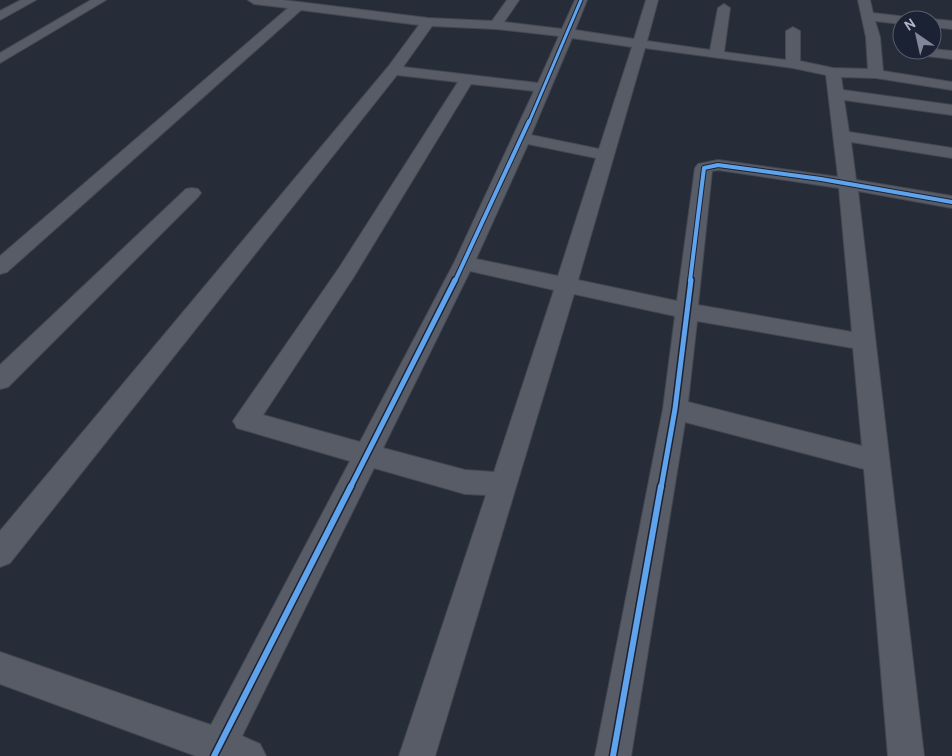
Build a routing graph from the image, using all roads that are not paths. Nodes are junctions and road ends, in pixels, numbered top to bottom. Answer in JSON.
{"nodes":[{"id":1,"x":30,"y":0,"type":"edge"},
{"id":2,"x":100,"y":0,"type":"edge"},
{"id":3,"x":254,"y":0,"type":"edge"},
{"id":4,"x":513,"y":0,"type":"edge"},
{"id":5,"x":581,"y":0,"type":"edge"},
{"id":6,"x":652,"y":0,"type":"edge"},
{"id":7,"x":864,"y":0,"type":"edge"},
{"id":8,"x":298,"y":6,"type":"junction"},
{"id":9,"x":724,"y":8,"type":"dead end"},
{"id":10,"x":0,"y":16,"type":"edge"},
{"id":11,"x":868,"y":16,"type":"junction"},
{"id":12,"x":892,"y":19,"type":"edge"},
{"id":13,"x":428,"y":22,"type":"junction"},
{"id":14,"x":496,"y":25,"type":"junction"},
{"id":15,"x":793,"y":31,"type":"dead end"},
{"id":16,"x":566,"y":34,"type":"junction"},
{"id":17,"x":639,"y":44,"type":"junction"},
{"id":18,"x":888,"y":47,"type":"edge"},
{"id":19,"x":716,"y":55,"type":"junction"},
{"id":20,"x":0,"y":59,"type":"edge"},
{"id":21,"x":793,"y":64,"type":"junction"},
{"id":22,"x":393,"y":70,"type":"junction"},
{"id":23,"x":833,"y":72,"type":"junction"},
{"id":24,"x":876,"y":74,"type":"junction"},
{"id":25,"x":467,"y":80,"type":"junction"},
{"id":26,"x":952,"y":86,"type":"edge"},
{"id":27,"x":544,"y":88,"type":"junction"},
{"id":28,"x":836,"y":94,"type":"junction"},
{"id":29,"x":952,"y":110,"type":"edge"},
{"id":30,"x":842,"y":136,"type":"junction"},
{"id":31,"x":522,"y":138,"type":"junction"},
{"id":32,"x":952,"y":153,"type":"edge"},
{"id":33,"x":605,"y":155,"type":"junction"},
{"id":34,"x":848,"y":185,"type":"junction"},
{"id":35,"x":192,"y":193,"type":"dead end"},
{"id":36,"x":952,"y":202,"type":"edge"},
{"id":37,"x":464,"y":263,"type":"junction"},
{"id":38,"x":0,"y":267,"type":"edge"},
{"id":39,"x":567,"y":285,"type":"junction"},
{"id":40,"x":686,"y":311,"type":"junction"},
{"id":41,"x":864,"y":342,"type":"junction"},
{"id":42,"x":0,"y":380,"type":"edge"},
{"id":43,"x":674,"y":410,"type":"junction"},
{"id":44,"x":366,"y":453,"type":"junction"},
{"id":45,"x":877,"y":461,"type":"junction"},
{"id":46,"x":501,"y":484,"type":"junction"},
{"id":47,"x":0,"y":553,"type":"edge"},
{"id":48,"x":0,"y":668,"type":"edge"},
{"id":49,"x":227,"y":753,"type":"edge"},
{"id":50,"x":417,"y":756,"type":"edge"},
{"id":51,"x":613,"y":756,"type":"edge"},
{"id":52,"x":906,"y":756,"type":"edge"}],
"edges":[{"from":1,"to":10,"type":"street"},
{"from":2,"to":20,"type":"street"},
{"from":3,"to":8,"type":"street"},
{"from":4,"to":14,"type":"street"},
{"from":5,"to":16,"type":"street"},
{"from":6,"to":17,"type":"street"},
{"from":7,"to":11,"type":"street"},
{"from":8,"to":13,"type":"street"},
{"from":8,"to":38,"type":"street"},
{"from":9,"to":19,"type":"street"},
{"from":11,"to":12,"type":"street"},
{"from":11,"to":18,"type":"street"},
{"from":13,"to":14,"type":"street"},
{"from":13,"to":22,"type":"street"},
{"from":14,"to":16,"type":"street"},
{"from":15,"to":21,"type":"street"},
{"from":16,"to":17,"type":"street"},
{"from":16,"to":27,"type":"street"},
{"from":17,"to":19,"type":"street"},
{"from":17,"to":33,"type":"street"},
{"from":18,"to":24,"type":"street"},
{"from":19,"to":21,"type":"street"},
{"from":21,"to":23,"type":"street"},
{"from":22,"to":25,"type":"street"},
{"from":22,"to":47,"type":"street"},
{"from":23,"to":24,"type":"street"},
{"from":23,"to":28,"type":"street"},
{"from":24,"to":26,"type":"street"},
{"from":25,"to":27,"type":"street"},
{"from":25,"to":44,"type":"street"},
{"from":27,"to":31,"type":"street"},
{"from":28,"to":29,"type":"street"},
{"from":28,"to":30,"type":"street"},
{"from":30,"to":32,"type":"street"},
{"from":30,"to":34,"type":"street"},
{"from":31,"to":33,"type":"street"},
{"from":31,"to":37,"type":"street"},
{"from":33,"to":39,"type":"street"},
{"from":34,"to":36,"type":"street"},
{"from":34,"to":40,"type":"street"},
{"from":34,"to":41,"type":"street"},
{"from":35,"to":42,"type":"street"},
{"from":37,"to":39,"type":"street"},
{"from":37,"to":44,"type":"street"},
{"from":39,"to":40,"type":"street"},
{"from":39,"to":46,"type":"street"},
{"from":40,"to":41,"type":"street"},
{"from":40,"to":43,"type":"street"},
{"from":41,"to":45,"type":"street"},
{"from":43,"to":45,"type":"street"},
{"from":43,"to":51,"type":"street"},
{"from":44,"to":46,"type":"street"},
{"from":44,"to":49,"type":"street"},
{"from":45,"to":52,"type":"street"},
{"from":46,"to":50,"type":"street"},
{"from":48,"to":49,"type":"street"}]}
